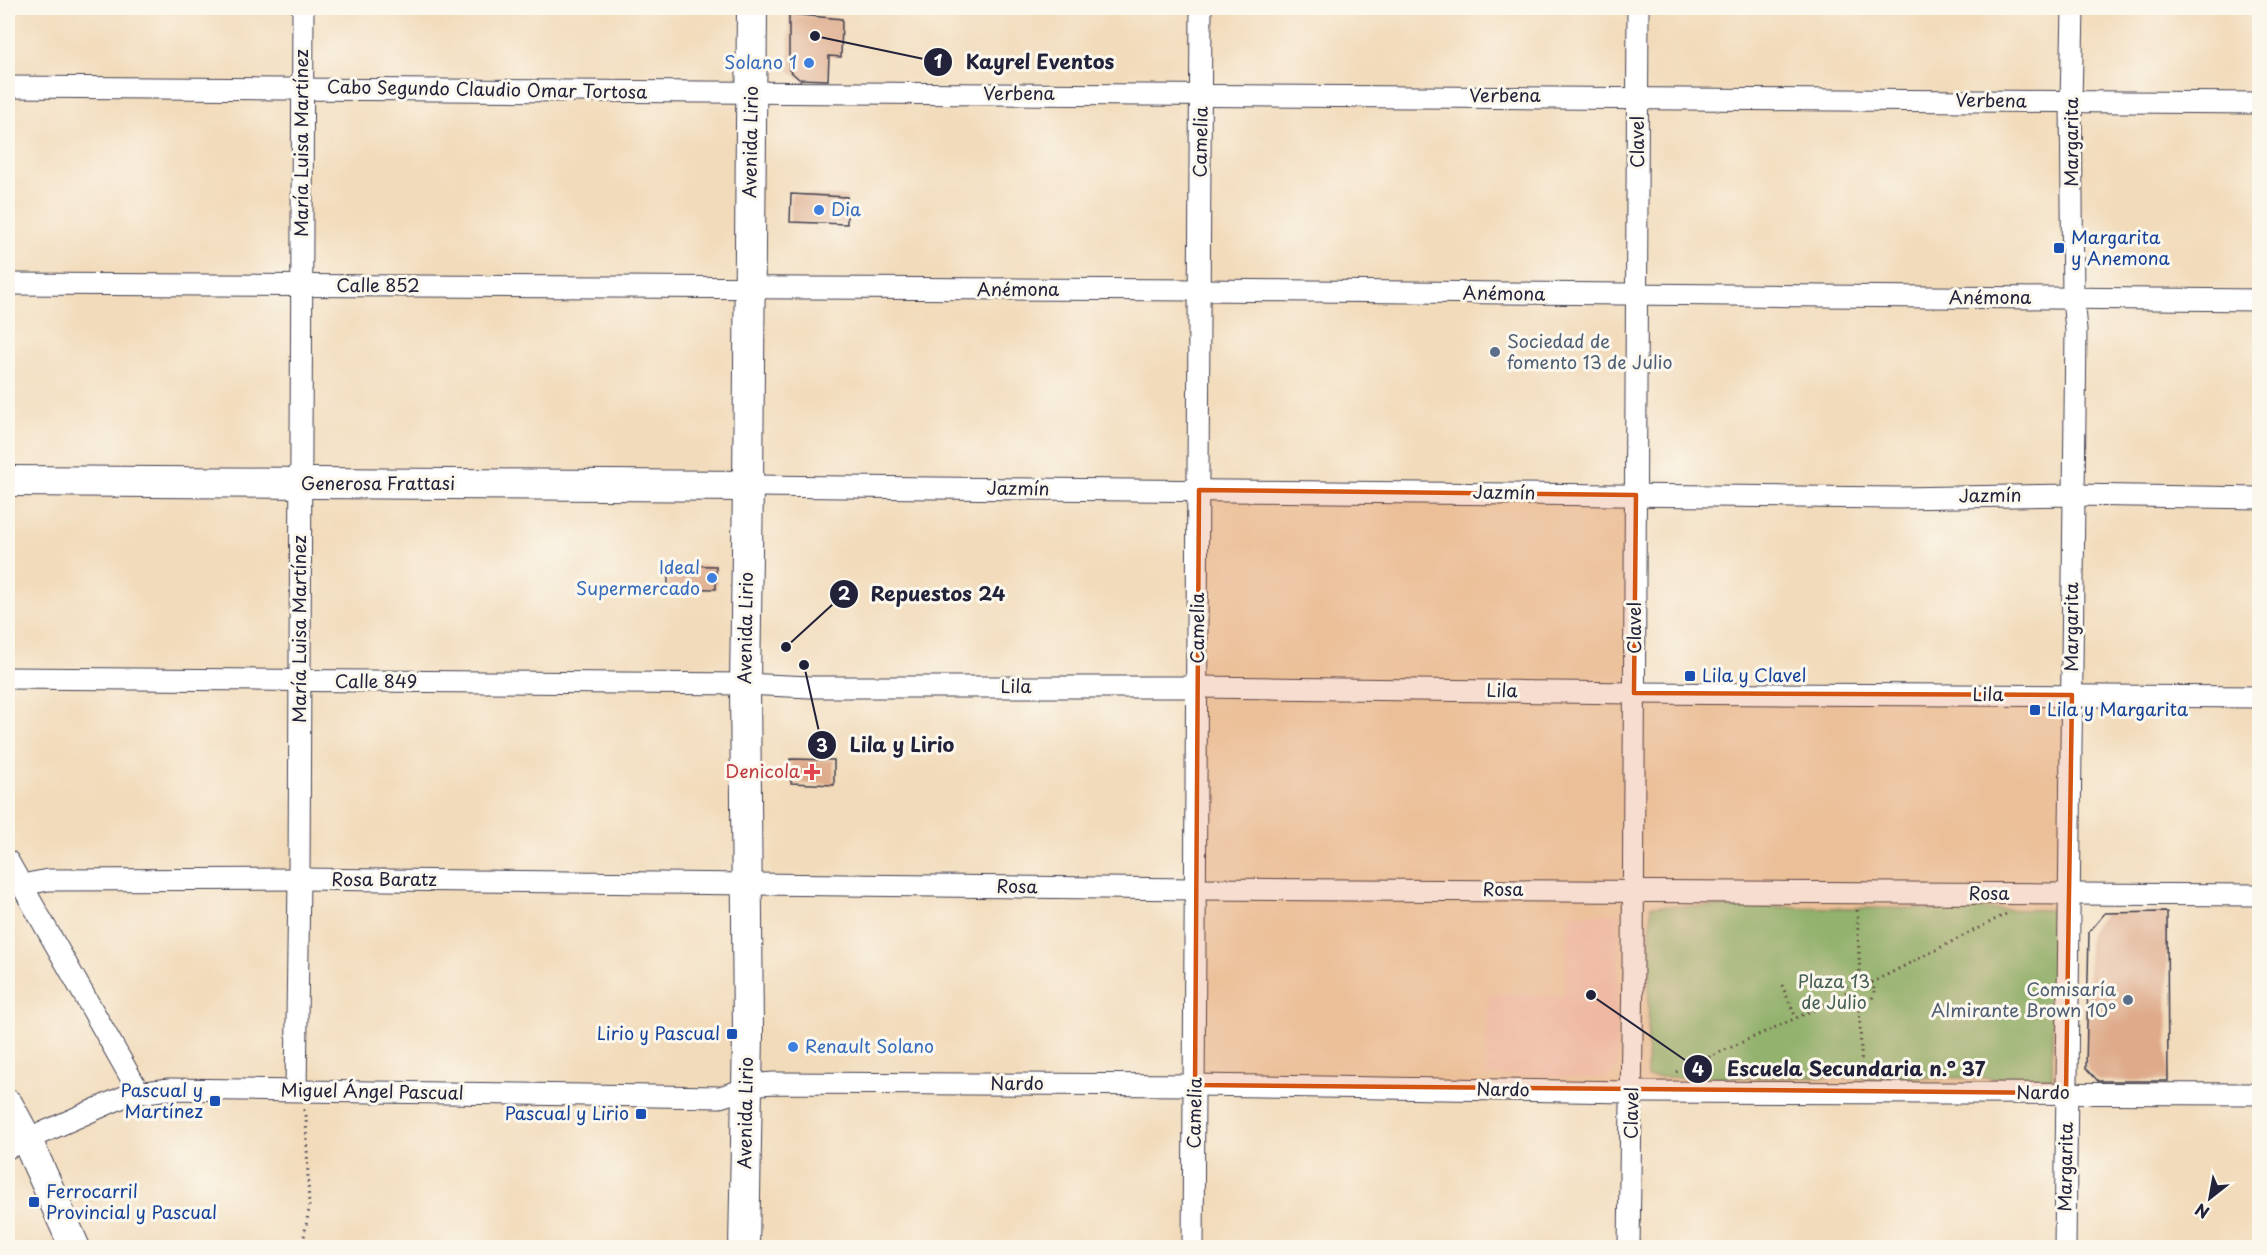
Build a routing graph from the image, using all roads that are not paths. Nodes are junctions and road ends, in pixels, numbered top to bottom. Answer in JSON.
{"nodes":[{"id":1,"x":303,"y":8,"type":"edge"},
{"id":2,"x":752,"y":8,"type":"edge"},
{"id":3,"x":1201,"y":8,"type":"edge"},
{"id":4,"x":1638,"y":8,"type":"edge"},
{"id":5,"x":2073,"y":8,"type":"edge"},
{"id":6,"x":8,"y":87,"type":"edge"},
{"id":7,"x":302,"y":88,"type":"junction"},
{"id":8,"x":752,"y":93,"type":"junction"},
{"id":9,"x":1201,"y":95,"type":"junction"},
{"id":10,"x":1638,"y":97,"type":"junction"},
{"id":11,"x":2071,"y":102,"type":"junction"},
{"id":12,"x":2259,"y":103,"type":"edge"},
{"id":13,"x":8,"y":284,"type":"edge"},
{"id":14,"x":301,"y":286,"type":"junction"},
{"id":15,"x":749,"y":288,"type":"junction"},
{"id":16,"x":1199,"y":290,"type":"junction"},
{"id":17,"x":1637,"y":295,"type":"junction"},
{"id":18,"x":2073,"y":298,"type":"junction"},
{"id":19,"x":2259,"y":300,"type":"edge"},
{"id":20,"x":8,"y":481,"type":"edge"},
{"id":21,"x":300,"y":483,"type":"junction"},
{"id":22,"x":748,"y":486,"type":"junction"},
{"id":23,"x":1199,"y":490,"type":"junction"},
{"id":24,"x":1636,"y":495,"type":"junction"},
{"id":25,"x":2073,"y":495,"type":"junction"},
{"id":26,"x":2259,"y":498,"type":"edge"},
{"id":27,"x":8,"y":678,"type":"edge"},
{"id":28,"x":300,"y":682,"type":"junction"},
{"id":29,"x":745,"y":684,"type":"junction"},
{"id":30,"x":1198,"y":687,"type":"junction"},
{"id":31,"x":1634,"y":693,"type":"junction"},
{"id":32,"x":2072,"y":695,"type":"junction"},
{"id":33,"x":2259,"y":697,"type":"edge"},
{"id":34,"x":8,"y":861,"type":"edge"},
{"id":35,"x":299,"y":879,"type":"junction"},
{"id":36,"x":747,"y":883,"type":"junction"},
{"id":37,"x":22,"y":885,"type":"junction"},
{"id":38,"x":1196,"y":889,"type":"junction"},
{"id":39,"x":1633,"y":891,"type":"junction"},
{"id":40,"x":2067,"y":893,"type":"junction"},
{"id":41,"x":2259,"y":895,"type":"edge"},
{"id":42,"x":1195,"y":1085,"type":"junction"},
{"id":43,"x":747,"y":1089,"type":"junction"},
{"id":44,"x":296,"y":1090,"type":"junction"},
{"id":45,"x":139,"y":1092,"type":"junction"},
{"id":46,"x":1632,"y":1092,"type":"junction"},
{"id":47,"x":2066,"y":1093,"type":"junction"},
{"id":48,"x":2259,"y":1094,"type":"edge"},
{"id":49,"x":8,"y":1105,"type":"edge"},
{"id":50,"x":17,"y":1144,"type":"edge"},
{"id":51,"x":75,"y":1248,"type":"edge"},
{"id":52,"x":744,"y":1248,"type":"edge"},
{"id":53,"x":1193,"y":1248,"type":"edge"},
{"id":54,"x":1629,"y":1248,"type":"edge"},
{"id":55,"x":2065,"y":1248,"type":"edge"}],
"edges":[{"from":1,"to":7,"type":"street","name":"María Luisa Martínez"},
{"from":2,"to":8,"type":"main road","name":"Avenida Lirio"},
{"from":3,"to":9,"type":"street","name":"Camelia"},
{"from":4,"to":10,"type":"street","name":"Clavel"},
{"from":5,"to":11,"type":"street","name":"Margarita"},
{"from":6,"to":7,"type":"street","name":"Cabo Segundo Claudio Omar Tortosa"},
{"from":7,"to":8,"type":"street","name":"Cabo Segundo Claudio Omar Tortosa"},
{"from":7,"to":14,"type":"street","name":"María Luisa Martínez"},
{"from":8,"to":9,"type":"street","name":"Verbena"},
{"from":8,"to":15,"type":"main road","name":"Avenida Lirio"},
{"from":9,"to":10,"type":"street","name":"Verbena"},
{"from":9,"to":16,"type":"street","name":"Camelia"},
{"from":10,"to":11,"type":"street","name":"Verbena"},
{"from":10,"to":17,"type":"street","name":"Clavel"},
{"from":11,"to":12,"type":"street","name":"Verbena"},
{"from":11,"to":18,"type":"street","name":"Margarita"},
{"from":13,"to":14,"type":"street","name":"Calle 852"},
{"from":14,"to":15,"type":"street","name":"Calle 852"},
{"from":14,"to":21,"type":"street","name":"María Luisa Martínez"},
{"from":15,"to":16,"type":"street","name":"Anémona"},
{"from":15,"to":22,"type":"main road","name":"Avenida Lirio"},
{"from":16,"to":17,"type":"street","name":"Anémona"},
{"from":16,"to":23,"type":"street","name":"Camelia"},
{"from":17,"to":18,"type":"street","name":"Anémona"},
{"from":17,"to":24,"type":"street","name":"Clavel"},
{"from":18,"to":19,"type":"street","name":"Anémona"},
{"from":18,"to":25,"type":"street","name":"Margarita"},
{"from":20,"to":21,"type":"main road","name":"Generosa Frattasi"},
{"from":21,"to":22,"type":"main road","name":"Generosa Frattasi"},
{"from":21,"to":28,"type":"street","name":"María Luisa Martínez"},
{"from":22,"to":23,"type":"street","name":"Jazmín"},
{"from":22,"to":29,"type":"main road","name":"Avenida Lirio"},
{"from":23,"to":24,"type":"street","name":"Jazmín"},
{"from":23,"to":30,"type":"street","name":"Camelia"},
{"from":24,"to":25,"type":"street","name":"Jazmín"},
{"from":24,"to":31,"type":"street","name":"Clavel"},
{"from":25,"to":26,"type":"street","name":"Jazmín"},
{"from":25,"to":32,"type":"street","name":"Margarita"},
{"from":27,"to":28,"type":"street","name":"Calle 849"},
{"from":28,"to":29,"type":"street","name":"Calle 849"},
{"from":28,"to":35,"type":"street","name":"María Luisa Martínez"},
{"from":29,"to":30,"type":"street","name":"Lila"},
{"from":29,"to":36,"type":"main road","name":"Avenida Lirio"},
{"from":30,"to":31,"type":"street","name":"Lila"},
{"from":30,"to":38,"type":"street","name":"Camelia"},
{"from":31,"to":32,"type":"street","name":"Lila"},
{"from":31,"to":39,"type":"street","name":"Clavel"},
{"from":32,"to":33,"type":"street","name":"Lila"},
{"from":32,"to":40,"type":"street","name":"Margarita"},
{"from":34,"to":37,"type":"street"},
{"from":35,"to":36,"type":"street","name":"Rosa Baratz"},
{"from":35,"to":37,"type":"street","name":"Rosa Baratz"},
{"from":35,"to":44,"type":"street","name":"María Luisa Martínez"},
{"from":36,"to":38,"type":"street","name":"Rosa"},
{"from":36,"to":43,"type":"main road","name":"Avenida Lirio"},
{"from":37,"to":45,"type":"street"},
{"from":38,"to":39,"type":"street","name":"Rosa"},
{"from":38,"to":42,"type":"street","name":"Camelia"},
{"from":39,"to":40,"type":"street","name":"Rosa"},
{"from":39,"to":46,"type":"street","name":"Clavel"},
{"from":40,"to":41,"type":"street","name":"Rosa"},
{"from":40,"to":47,"type":"street","name":"Margarita"},
{"from":42,"to":43,"type":"street","name":"Nardo"},
{"from":42,"to":46,"type":"street","name":"Nardo"},
{"from":42,"to":53,"type":"street","name":"Camelia"},
{"from":43,"to":44,"type":"street","name":"Miguel Ángel Pascual"},
{"from":43,"to":52,"type":"main road","name":"Avenida Lirio"},
{"from":44,"to":45,"type":"street","name":"Miguel Ángel Pascual"},
{"from":45,"to":50,"type":"street","name":"Miguel Ángel Pascual"},
{"from":46,"to":47,"type":"street","name":"Nardo"},
{"from":46,"to":54,"type":"street","name":"Clavel"},
{"from":47,"to":48,"type":"street","name":"Nardo"},
{"from":47,"to":55,"type":"street","name":"Margarita"},
{"from":49,"to":50,"type":"main road"},
{"from":50,"to":51,"type":"main road"}]}
